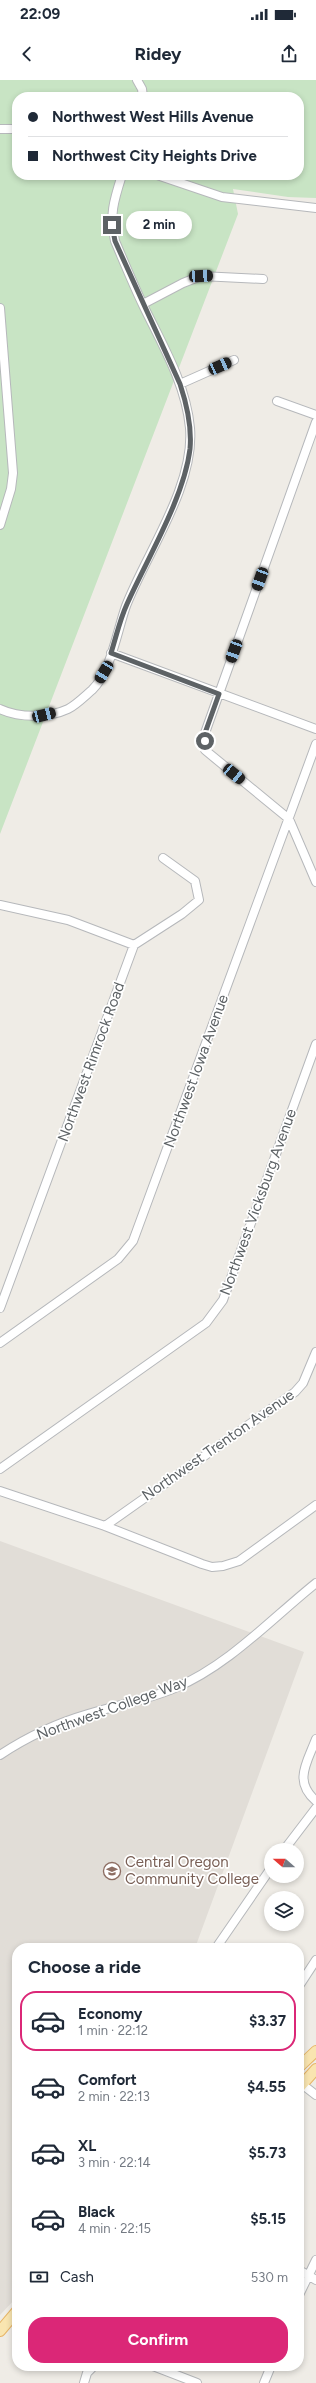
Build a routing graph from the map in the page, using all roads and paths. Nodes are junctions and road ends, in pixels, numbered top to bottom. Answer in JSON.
{"nodes":[{"id":1,"x":137,"y":80,"type":"edge"},
{"id":2,"x":141,"y":92,"type":"edge"},
{"id":3,"x":0,"y":129,"type":"edge"},
{"id":4,"x":12,"y":130,"type":"edge"},
{"id":5,"x":121,"y":180,"type":"edge"},
{"id":6,"x":172,"y":180,"type":"edge"},
{"id":7,"x":316,"y":208,"type":"edge"},
{"id":8,"x":263,"y":279,"type":"dead end"},
{"id":9,"x":143,"y":304,"type":"junction"},
{"id":10,"x":0,"y":308,"type":"edge"},
{"id":11,"x":234,"y":360,"type":"dead end"},
{"id":12,"x":180,"y":384,"type":"junction"},
{"id":13,"x":277,"y":401,"type":"dead end"},
{"id":14,"x":316,"y":415,"type":"edge"},
{"id":15,"x":316,"y":422,"type":"edge"},
{"id":16,"x":0,"y":525,"type":"edge"},
{"id":17,"x":111,"y":653,"type":"junction"},
{"id":18,"x":219,"y":694,"type":"junction"},
{"id":19,"x":0,"y":709,"type":"edge"},
{"id":20,"x":316,"y":729,"type":"edge"},
{"id":21,"x":316,"y":744,"type":"edge"},
{"id":22,"x":289,"y":819,"type":"junction"},
{"id":23,"x":163,"y":858,"type":"dead end"},
{"id":24,"x":316,"y":882,"type":"edge"},
{"id":25,"x":0,"y":905,"type":"edge"},
{"id":26,"x":134,"y":946,"type":"junction"},
{"id":27,"x":316,"y":1044,"type":"edge"},
{"id":28,"x":0,"y":1308,"type":"edge"},
{"id":29,"x":0,"y":1343,"type":"edge"},
{"id":30,"x":316,"y":1352,"type":"edge"},
{"id":31,"x":0,"y":1469,"type":"edge"},
{"id":32,"x":0,"y":1491,"type":"edge"},
{"id":33,"x":316,"y":1505,"type":"edge"},
{"id":34,"x":105,"y":1526,"type":"junction"},
{"id":35,"x":316,"y":1583,"type":"edge"},
{"id":36,"x":316,"y":1739,"type":"edge"},
{"id":37,"x":0,"y":1755,"type":"edge"},
{"id":38,"x":316,"y":1801,"type":"edge"},
{"id":39,"x":316,"y":1808,"type":"edge"},
{"id":40,"x":289,"y":1843,"type":"edge"},
{"id":41,"x":264,"y":1878,"type":"edge"},
{"id":42,"x":219,"y":1943,"type":"edge"},
{"id":43,"x":316,"y":1960,"type":"edge"},
{"id":44,"x":304,"y":1978,"type":"edge"},
{"id":45,"x":316,"y":2051,"type":"edge"},
{"id":46,"x":304,"y":2062,"type":"edge"},
{"id":47,"x":316,"y":2069,"type":"edge"},
{"id":48,"x":304,"y":2083,"type":"edge"},
{"id":49,"x":304,"y":2089,"type":"edge"},
{"id":50,"x":316,"y":2095,"type":"edge"},
{"id":51,"x":316,"y":2260,"type":"edge"},
{"id":52,"x":304,"y":2273,"type":"edge"},
{"id":53,"x":307,"y":2275,"type":"junction"},
{"id":54,"x":316,"y":2280,"type":"edge"},
{"id":55,"x":304,"y":2282,"type":"edge"},
{"id":56,"x":12,"y":2317,"type":"edge"},
{"id":57,"x":0,"y":2331,"type":"edge"},
{"id":58,"x":89,"y":2371,"type":"edge"},
{"id":59,"x":166,"y":2371,"type":"edge"},
{"id":60,"x":269,"y":2371,"type":"edge"},
{"id":61,"x":84,"y":2383,"type":"edge"},
{"id":62,"x":197,"y":2383,"type":"edge"},
{"id":63,"x":264,"y":2383,"type":"edge"}],
"edges":[{"from":1,"to":2,"type":"street"},
{"from":3,"to":4,"type":"street"},
{"from":5,"to":9,"type":"street"},
{"from":6,"to":7,"type":"street"},
{"from":8,"to":9,"type":"street"},
{"from":9,"to":12,"type":"street"},
{"from":10,"to":16,"type":"street"},
{"from":11,"to":12,"type":"street"},
{"from":12,"to":17,"type":"street"},
{"from":13,"to":14,"type":"street"},
{"from":15,"to":18,"type":"street"},
{"from":17,"to":18,"type":"street"},
{"from":17,"to":19,"type":"street"},
{"from":18,"to":20,"type":"street"},
{"from":18,"to":22,"type":"street"},
{"from":21,"to":22,"type":"street","name":"Northwest Iowa Avenue"},
{"from":22,"to":24,"type":"street"},
{"from":22,"to":29,"type":"street","name":"Northwest Iowa Avenue"},
{"from":23,"to":26,"type":"street"},
{"from":25,"to":26,"type":"street"},
{"from":26,"to":28,"type":"street","name":"Northwest Rimrock Road"},
{"from":27,"to":31,"type":"street","name":"Northwest Vicksburg Avenue"},
{"from":30,"to":34,"type":"street","name":"Northwest Trenton Avenue"},
{"from":32,"to":34,"type":"street"},
{"from":33,"to":34,"type":"street"},
{"from":35,"to":37,"type":"street","name":"Northwest College Way"},
{"from":36,"to":38,"type":"street"},
{"from":39,"to":40,"type":"street"},
{"from":41,"to":42,"type":"street"},
{"from":43,"to":44,"type":"street"},
{"from":45,"to":46,"type":"main road"},
{"from":47,"to":48,"type":"main road"},
{"from":49,"to":50,"type":"street"},
{"from":51,"to":53,"type":"street"},
{"from":52,"to":53,"type":"street"},
{"from":53,"to":54,"type":"street"},
{"from":53,"to":55,"type":"street"},
{"from":56,"to":57,"type":"main road"},
{"from":58,"to":61,"type":"street"},
{"from":59,"to":62,"type":"street"},
{"from":60,"to":63,"type":"street"}]}
